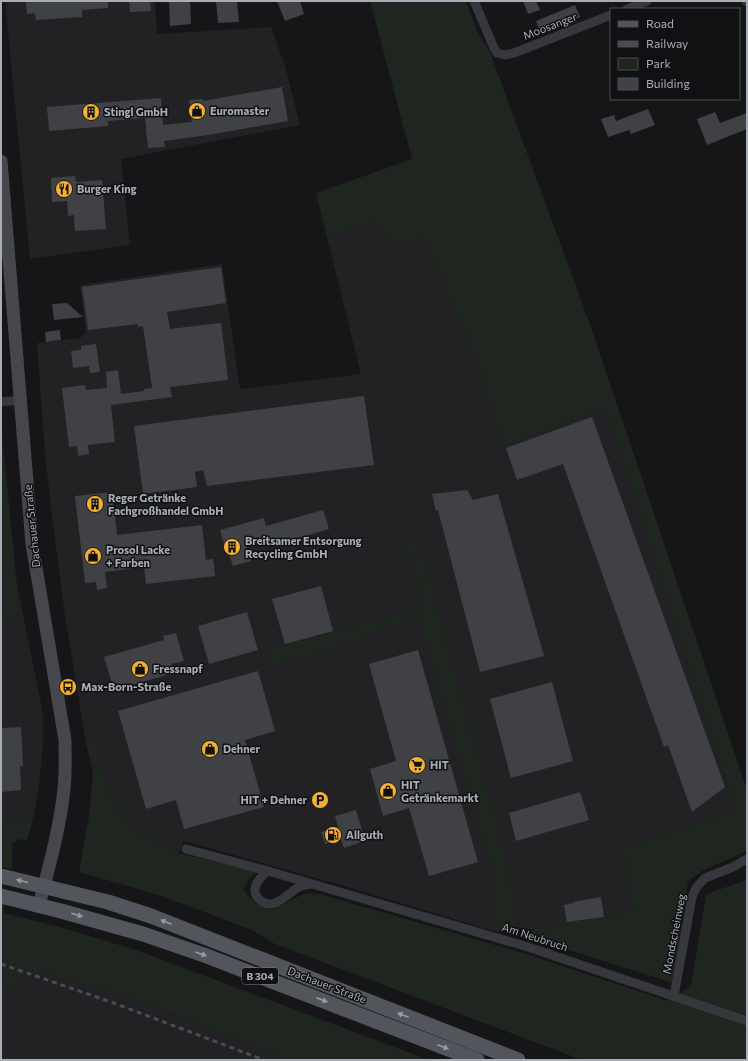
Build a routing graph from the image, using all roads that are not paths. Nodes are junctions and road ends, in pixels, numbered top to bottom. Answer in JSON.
{"nodes":[{"id":1,"x":474,"y":1,"type":"edge"},
{"id":2,"x":647,"y":1,"type":"edge"},
{"id":3,"x":630,"y":8,"type":"edge"},
{"id":4,"x":610,"y":15,"type":"edge"},
{"id":5,"x":1,"y":162,"type":"edge"},
{"id":6,"x":20,"y":400,"type":"junction"},
{"id":7,"x":1,"y":402,"type":"edge"},
{"id":8,"x":186,"y":849,"type":"dead end"},
{"id":9,"x":747,"y":859,"type":"edge"},
{"id":10,"x":268,"y":871,"type":"junction"},
{"id":11,"x":1,"y":876,"type":"edge"},
{"id":12,"x":313,"y":884,"type":"junction"},
{"id":13,"x":44,"y":886,"type":"junction"},
{"id":14,"x":1,"y":896,"type":"edge"},
{"id":15,"x":39,"y":905,"type":"junction"},
{"id":16,"x":674,"y":996,"type":"junction"},
{"id":17,"x":747,"y":1021,"type":"edge"},
{"id":18,"x":477,"y":1060,"type":"edge"},
{"id":19,"x":518,"y":1060,"type":"edge"}],
"edges":[{"from":1,"to":4,"type":"street","name":"Moosanger"},
{"from":2,"to":3,"type":"street"},
{"from":5,"to":6,"type":"main road","name":"Dachauer Straße"},
{"from":6,"to":7,"type":"street"},
{"from":6,"to":13,"type":"main road","name":"Dachauer Straße"},
{"from":8,"to":10,"type":"street","name":"Am Neubruch"},
{"from":9,"to":16,"type":"street","name":"Mondscheinweg"},
{"from":10,"to":12,"type":"street","name":"Am Neubruch"},
{"from":10,"to":12,"type":"street"},
{"from":13,"to":11,"type":"main road","number":"B 304","one_way":true},
{"from":12,"to":16,"type":"street","name":"Am Neubruch"},
{"from":13,"to":15,"type":"main road","name":"Dachauer Straße"},
{"from":19,"to":13,"type":"main road","name":"Dachauer Straße","number":"B 304","one_way":true},
{"from":14,"to":15,"type":"main road","number":"B 304"},
{"from":15,"to":18,"type":"main road","name":"Dachauer Straße","number":"B 304","one_way":true},
{"from":16,"to":17,"type":"street","name":"Am Neubruch"}]}
